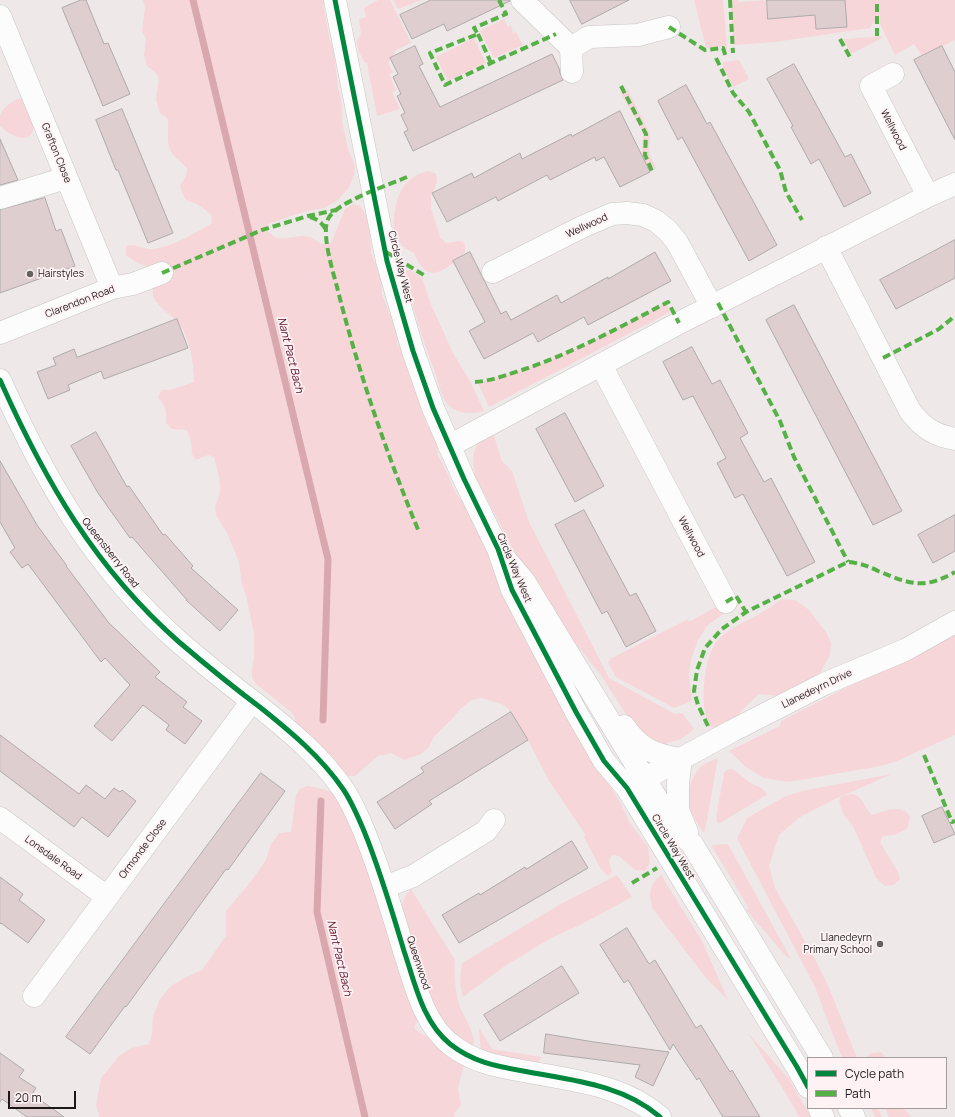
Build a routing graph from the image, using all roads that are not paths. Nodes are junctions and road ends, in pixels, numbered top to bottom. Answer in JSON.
{"nodes":[{"id":1,"x":522,"y":0,"type":"edge"},
{"id":2,"x":338,"y":1,"type":"edge"},
{"id":3,"x":0,"y":16,"type":"edge"},
{"id":4,"x":668,"y":27,"type":"dead end"},
{"id":5,"x":580,"y":43,"type":"junction"},
{"id":6,"x":572,"y":72,"type":"dead end"},
{"id":7,"x":893,"y":74,"type":"dead end"},
{"id":8,"x":66,"y":178,"type":"junction"},
{"id":9,"x":955,"y":184,"type":"edge"},
{"id":10,"x":928,"y":196,"type":"junction"},
{"id":11,"x":0,"y":198,"type":"edge"},
{"id":12,"x":826,"y":247,"type":"junction"},
{"id":13,"x":493,"y":272,"type":"dead end"},
{"id":14,"x":162,"y":273,"type":"dead end"},
{"id":15,"x":112,"y":288,"type":"junction"},
{"id":16,"x":712,"y":307,"type":"junction"},
{"id":17,"x":0,"y":333,"type":"edge"},
{"id":18,"x":601,"y":365,"type":"junction"},
{"id":19,"x":0,"y":380,"type":"edge"},
{"id":20,"x":955,"y":439,"type":"edge"},
{"id":21,"x":449,"y":446,"type":"junction"},
{"id":22,"x":498,"y":549,"type":"junction"},
{"id":23,"x":726,"y":602,"type":"dead end"},
{"id":24,"x":955,"y":622,"type":"edge"},
{"id":25,"x":575,"y":664,"type":"junction"},
{"id":26,"x":252,"y":702,"type":"junction"},
{"id":27,"x":681,"y":759,"type":"junction"},
{"id":28,"x":636,"y":783,"type":"junction"},
{"id":29,"x":0,"y":818,"type":"edge"},
{"id":30,"x":494,"y":820,"type":"dead end"},
{"id":31,"x":692,"y":844,"type":"junction"},
{"id":32,"x":385,"y":887,"type":"junction"},
{"id":33,"x":107,"y":897,"type":"junction"},
{"id":34,"x":34,"y":996,"type":"dead end"},
{"id":35,"x":821,"y":1057,"type":"edge"},
{"id":36,"x":807,"y":1086,"type":"edge"},
{"id":37,"x":660,"y":1117,"type":"edge"}],
"edges":[{"from":1,"to":5,"type":"street"},
{"from":2,"to":21,"type":"street","name":"Circle Way West"},
{"from":3,"to":8,"type":"street","name":"Grafton Close"},
{"from":4,"to":5,"type":"street"},
{"from":5,"to":6,"type":"street"},
{"from":7,"to":10,"type":"street","name":"Wellwood"},
{"from":8,"to":11,"type":"street"},
{"from":8,"to":15,"type":"street","name":"Grafton Close"},
{"from":9,"to":10,"type":"street"},
{"from":10,"to":12,"type":"street"},
{"from":12,"to":16,"type":"street"},
{"from":12,"to":20,"type":"street"},
{"from":13,"to":16,"type":"street","name":"Wellwood"},
{"from":14,"to":15,"type":"street","name":"Clarendon Road"},
{"from":15,"to":17,"type":"street","name":"Clarendon Road"},
{"from":16,"to":18,"type":"street"},
{"from":18,"to":21,"type":"street"},
{"from":18,"to":23,"type":"street","name":"Wellwood"},
{"from":19,"to":26,"type":"street","name":"Queensberry Road"},
{"from":21,"to":22,"type":"street","name":"Circle Way West"},
{"from":22,"to":25,"type":"street","name":"Circle Way West"},
{"from":22,"to":28,"type":"street","name":"Circle Way West"},
{"from":24,"to":27,"type":"street","name":"Llanedeyrn Drive"},
{"from":25,"to":27,"type":"street"},
{"from":25,"to":28,"type":"street","name":"Circle Way West"},
{"from":26,"to":32,"type":"street","name":"Queenwood"},
{"from":26,"to":33,"type":"street","name":"Ormonde Close"},
{"from":27,"to":28,"type":"street","name":"Llanedeyrn Drive"},
{"from":27,"to":31,"type":"street"},
{"from":28,"to":31,"type":"street","name":"Circle Way West"},
{"from":28,"to":36,"type":"street","name":"Circle Way West"},
{"from":29,"to":33,"type":"street","name":"Lonsdale Road"},
{"from":30,"to":32,"type":"street"},
{"from":31,"to":35,"type":"street","name":"Circle Way West"},
{"from":32,"to":37,"type":"street","name":"Queenwood"},
{"from":33,"to":34,"type":"street","name":"Ormonde Close"}]}
